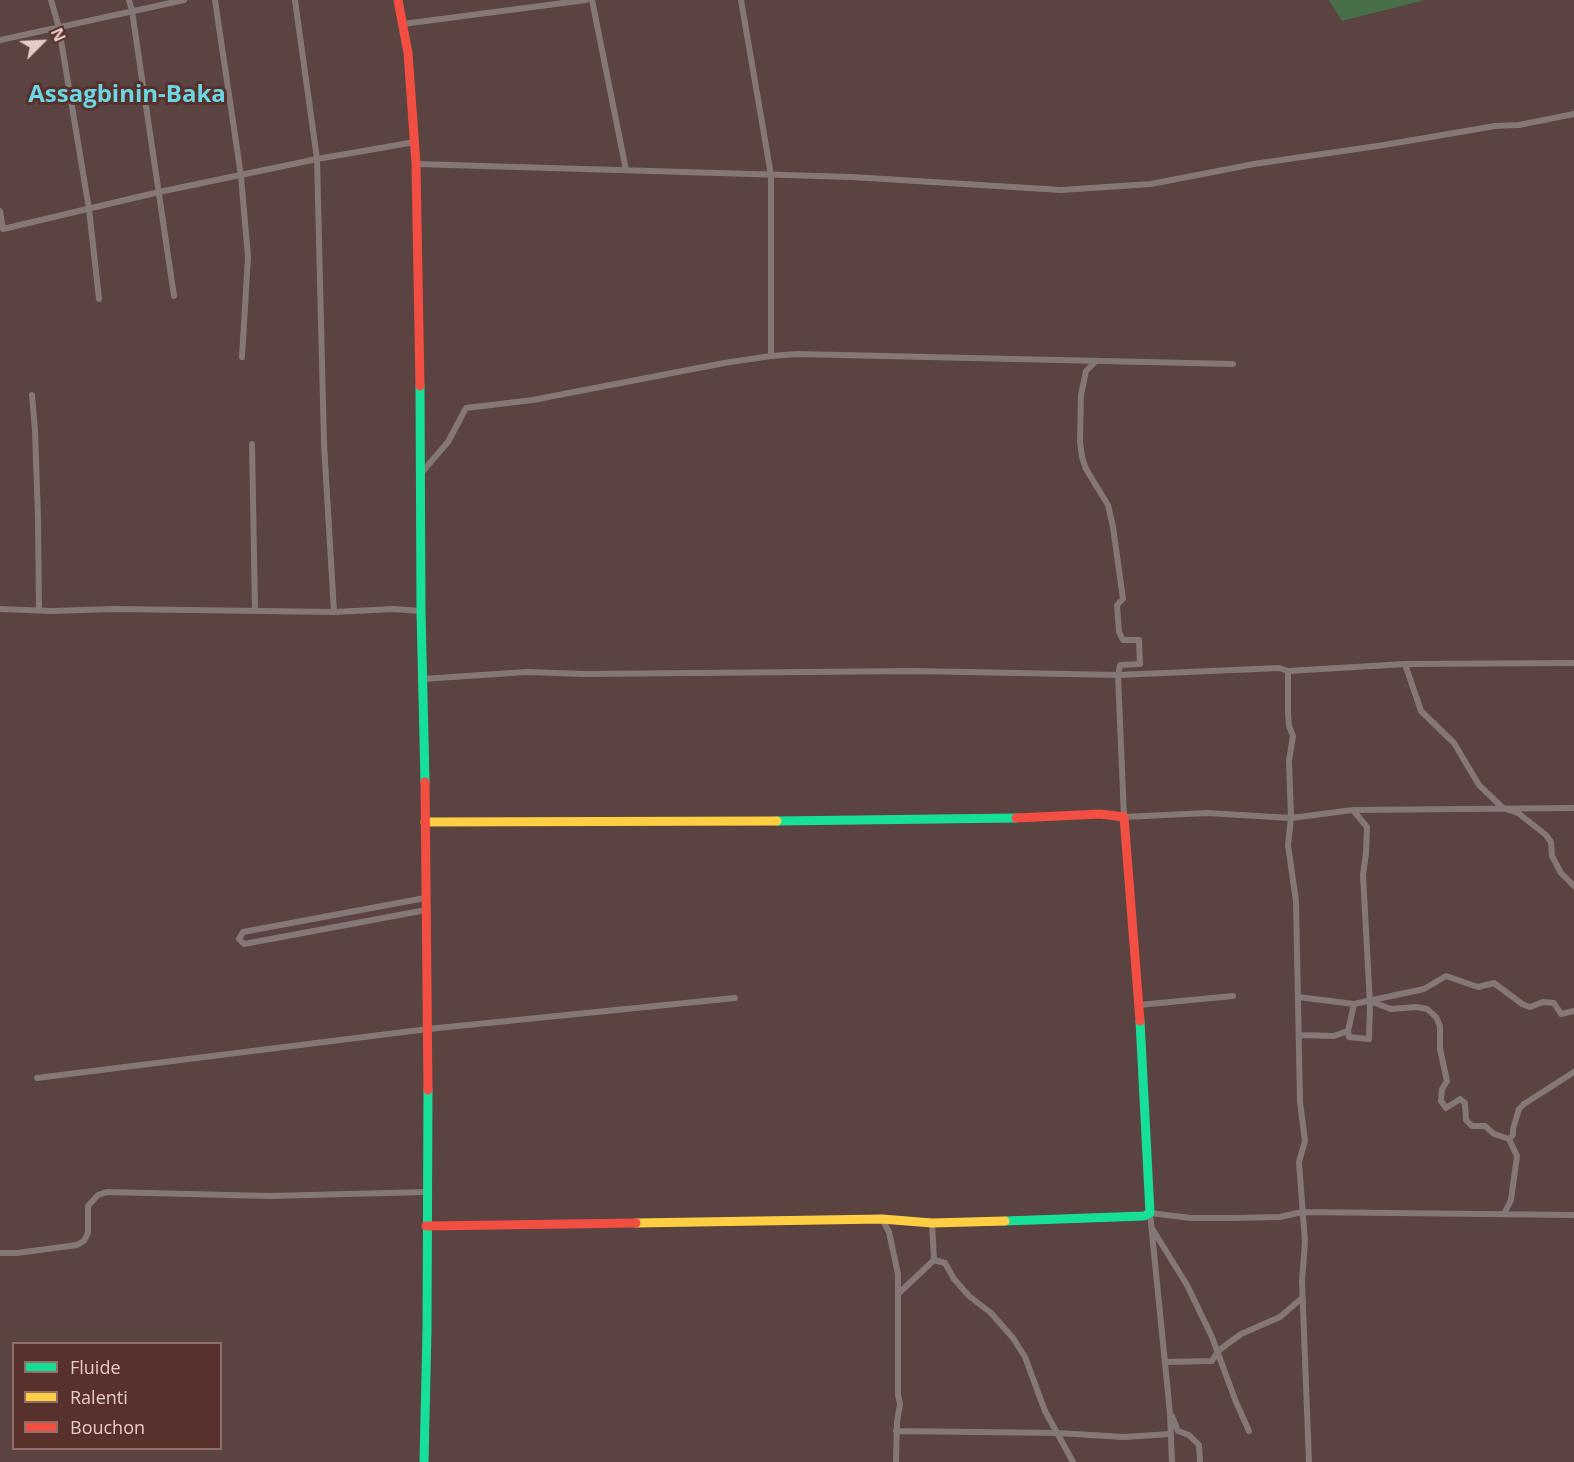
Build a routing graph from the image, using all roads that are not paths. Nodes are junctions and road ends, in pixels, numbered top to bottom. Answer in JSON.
{"nodes":[{"id":1,"x":51,"y":0,"type":"edge"},
{"id":2,"x":129,"y":0,"type":"edge"},
{"id":3,"x":184,"y":0,"type":"edge"},
{"id":4,"x":215,"y":0,"type":"edge"},
{"id":5,"x":295,"y":0,"type":"edge"},
{"id":6,"x":398,"y":0,"type":"edge"},
{"id":7,"x":586,"y":0,"type":"edge"},
{"id":8,"x":592,"y":0,"type":"edge"},
{"id":9,"x":741,"y":0,"type":"edge"},
{"id":10,"x":132,"y":11,"type":"junction"},
{"id":11,"x":403,"y":24,"type":"junction"},
{"id":12,"x":59,"y":28,"type":"junction"},
{"id":13,"x":0,"y":40,"type":"edge"},
{"id":14,"x":1574,"y":114,"type":"edge"},
{"id":15,"x":415,"y":142,"type":"junction"},
{"id":16,"x":316,"y":159,"type":"junction"},
{"id":17,"x":416,"y":164,"type":"junction"},
{"id":18,"x":626,"y":170,"type":"junction"},
{"id":19,"x":771,"y":175,"type":"junction"},
{"id":20,"x":241,"y":176,"type":"junction"},
{"id":21,"x":159,"y":192,"type":"junction"},
{"id":22,"x":89,"y":209,"type":"junction"},
{"id":23,"x":0,"y":211,"type":"edge"},
{"id":24,"x":174,"y":296,"type":"dead end"},
{"id":25,"x":99,"y":299,"type":"dead end"},
{"id":26,"x":771,"y":356,"type":"junction"},
{"id":27,"x":242,"y":357,"type":"dead end"},
{"id":28,"x":1096,"y":361,"type":"junction"},
{"id":29,"x":1233,"y":364,"type":"dead end"},
{"id":30,"x":32,"y":395,"type":"dead end"},
{"id":31,"x":252,"y":444,"type":"dead end"},
{"id":32,"x":422,"y":472,"type":"junction"},
{"id":33,"x":0,"y":609,"type":"edge"},
{"id":34,"x":39,"y":609,"type":"junction"},
{"id":35,"x":255,"y":610,"type":"junction"},
{"id":36,"x":421,"y":611,"type":"junction"},
{"id":37,"x":334,"y":612,"type":"junction"},
{"id":38,"x":1574,"y":663,"type":"edge"},
{"id":39,"x":1405,"y":664,"type":"junction"},
{"id":40,"x":1288,"y":671,"type":"junction"},
{"id":41,"x":1118,"y":675,"type":"junction"},
{"id":42,"x":422,"y":679,"type":"junction"},
{"id":43,"x":1503,"y":808,"type":"junction"},
{"id":44,"x":1574,"y":808,"type":"edge"},
{"id":45,"x":1353,"y":810,"type":"junction"},
{"id":46,"x":1124,"y":817,"type":"junction"},
{"id":47,"x":1292,"y":818,"type":"junction"},
{"id":48,"x":426,"y":822,"type":"junction"},
{"id":49,"x":1574,"y":886,"type":"edge"},
{"id":50,"x":425,"y":898,"type":"junction"},
{"id":51,"x":426,"y":910,"type":"junction"},
{"id":52,"x":1233,"y":996,"type":"dead end"},
{"id":53,"x":1298,"y":997,"type":"junction"},
{"id":54,"x":735,"y":998,"type":"dead end"},
{"id":55,"x":1370,"y":1001,"type":"junction"},
{"id":56,"x":1354,"y":1004,"type":"junction"},
{"id":57,"x":1139,"y":1005,"type":"junction"},
{"id":58,"x":1574,"y":1011,"type":"edge"},
{"id":59,"x":428,"y":1029,"type":"junction"},
{"id":60,"x":1348,"y":1031,"type":"junction"},
{"id":61,"x":1299,"y":1035,"type":"junction"},
{"id":62,"x":1574,"y":1072,"type":"edge"},
{"id":63,"x":37,"y":1078,"type":"dead end"},
{"id":64,"x":1509,"y":1139,"type":"junction"},
{"id":65,"x":426,"y":1192,"type":"junction"},
{"id":66,"x":1302,"y":1212,"type":"junction"},
{"id":67,"x":1150,"y":1214,"type":"junction"},
{"id":68,"x":1504,"y":1214,"type":"junction"},
{"id":69,"x":1574,"y":1215,"type":"edge"},
{"id":70,"x":882,"y":1220,"type":"junction"},
{"id":71,"x":932,"y":1222,"type":"junction"},
{"id":72,"x":426,"y":1226,"type":"junction"},
{"id":73,"x":1152,"y":1227,"type":"junction"},
{"id":74,"x":0,"y":1253,"type":"edge"},
{"id":75,"x":934,"y":1260,"type":"junction"},
{"id":76,"x":898,"y":1294,"type":"junction"},
{"id":77,"x":1302,"y":1298,"type":"junction"},
{"id":78,"x":1218,"y":1351,"type":"junction"},
{"id":79,"x":1165,"y":1362,"type":"junction"},
{"id":80,"x":1170,"y":1413,"type":"junction"},
{"id":81,"x":897,"y":1431,"type":"junction"},
{"id":82,"x":1249,"y":1431,"type":"dead end"},
{"id":83,"x":1058,"y":1433,"type":"junction"},
{"id":84,"x":1171,"y":1434,"type":"junction"},
{"id":85,"x":424,"y":1462,"type":"edge"},
{"id":86,"x":896,"y":1462,"type":"edge"},
{"id":87,"x":1073,"y":1462,"type":"edge"},
{"id":88,"x":1172,"y":1462,"type":"edge"},
{"id":89,"x":1200,"y":1462,"type":"edge"},
{"id":90,"x":1309,"y":1462,"type":"edge"}],
"edges":[{"from":1,"to":12,"type":"street"},
{"from":2,"to":10,"type":"street"},
{"from":3,"to":10,"type":"street"},
{"from":4,"to":20,"type":"street"},
{"from":5,"to":16,"type":"street"},
{"from":6,"to":11,"type":"street"},
{"from":7,"to":11,"type":"street"},
{"from":8,"to":18,"type":"street"},
{"from":9,"to":19,"type":"street"},
{"from":10,"to":12,"type":"street"},
{"from":10,"to":21,"type":"street"},
{"from":11,"to":15,"type":"street"},
{"from":12,"to":13,"type":"street"},
{"from":12,"to":22,"type":"street"},
{"from":14,"to":19,"type":"street"},
{"from":15,"to":16,"type":"street"},
{"from":15,"to":17,"type":"street"},
{"from":16,"to":20,"type":"street"},
{"from":16,"to":37,"type":"street"},
{"from":17,"to":18,"type":"street"},
{"from":17,"to":32,"type":"street"},
{"from":18,"to":19,"type":"street"},
{"from":19,"to":26,"type":"street"},
{"from":20,"to":21,"type":"street"},
{"from":20,"to":27,"type":"street"},
{"from":21,"to":22,"type":"street"},
{"from":21,"to":24,"type":"street"},
{"from":22,"to":23,"type":"street"},
{"from":22,"to":25,"type":"street"},
{"from":26,"to":28,"type":"street"},
{"from":26,"to":32,"type":"street"},
{"from":28,"to":29,"type":"street"},
{"from":28,"to":41,"type":"street"},
{"from":30,"to":34,"type":"street"},
{"from":31,"to":35,"type":"street"},
{"from":32,"to":36,"type":"street"},
{"from":33,"to":34,"type":"street"},
{"from":34,"to":35,"type":"street"},
{"from":35,"to":37,"type":"street"},
{"from":36,"to":37,"type":"street"},
{"from":36,"to":42,"type":"street"},
{"from":38,"to":39,"type":"street"},
{"from":39,"to":40,"type":"street"},
{"from":39,"to":43,"type":"street"},
{"from":40,"to":41,"type":"street"},
{"from":40,"to":47,"type":"street"},
{"from":41,"to":42,"type":"street"},
{"from":41,"to":46,"type":"street"},
{"from":42,"to":48,"type":"street"},
{"from":43,"to":44,"type":"street"},
{"from":43,"to":45,"type":"street"},
{"from":43,"to":49,"type":"street"},
{"from":45,"to":47,"type":"street"},
{"from":45,"to":55,"type":"street"},
{"from":46,"to":47,"type":"street"},
{"from":46,"to":48,"type":"street"},
{"from":46,"to":57,"type":"street"},
{"from":47,"to":53,"type":"street"},
{"from":48,"to":50,"type":"street"},
{"from":50,"to":51,"type":"street"},
{"from":50,"to":51,"type":"street"},
{"from":51,"to":59,"type":"street"},
{"from":52,"to":57,"type":"street"},
{"from":53,"to":56,"type":"street"},
{"from":53,"to":61,"type":"street"},
{"from":54,"to":59,"type":"street"},
{"from":55,"to":56,"type":"street"},
{"from":55,"to":58,"type":"street"},
{"from":55,"to":60,"type":"street"},
{"from":55,"to":64,"type":"street"},
{"from":56,"to":60,"type":"street"},
{"from":57,"to":67,"type":"street"},
{"from":59,"to":63,"type":"street"},
{"from":59,"to":65,"type":"street"},
{"from":60,"to":61,"type":"street"},
{"from":61,"to":66,"type":"street"},
{"from":62,"to":64,"type":"street"},
{"from":64,"to":68,"type":"street"},
{"from":65,"to":72,"type":"street"},
{"from":65,"to":74,"type":"street"},
{"from":66,"to":67,"type":"street"},
{"from":66,"to":68,"type":"street"},
{"from":66,"to":77,"type":"street"},
{"from":67,"to":71,"type":"street"},
{"from":67,"to":73,"type":"street"},
{"from":68,"to":69,"type":"street"},
{"from":70,"to":71,"type":"street"},
{"from":70,"to":72,"type":"street"},
{"from":70,"to":76,"type":"street"},
{"from":71,"to":75,"type":"street"},
{"from":72,"to":85,"type":"street"},
{"from":73,"to":78,"type":"street"},
{"from":73,"to":79,"type":"street"},
{"from":75,"to":76,"type":"street"},
{"from":75,"to":83,"type":"street"},
{"from":76,"to":81,"type":"street"},
{"from":77,"to":78,"type":"street"},
{"from":77,"to":90,"type":"street"},
{"from":78,"to":79,"type":"street"},
{"from":78,"to":82,"type":"street"},
{"from":79,"to":80,"type":"street"},
{"from":80,"to":84,"type":"street"},
{"from":80,"to":89,"type":"street"},
{"from":81,"to":83,"type":"street"},
{"from":81,"to":86,"type":"street"},
{"from":83,"to":84,"type":"street"},
{"from":83,"to":87,"type":"street"},
{"from":84,"to":88,"type":"street"}]}
